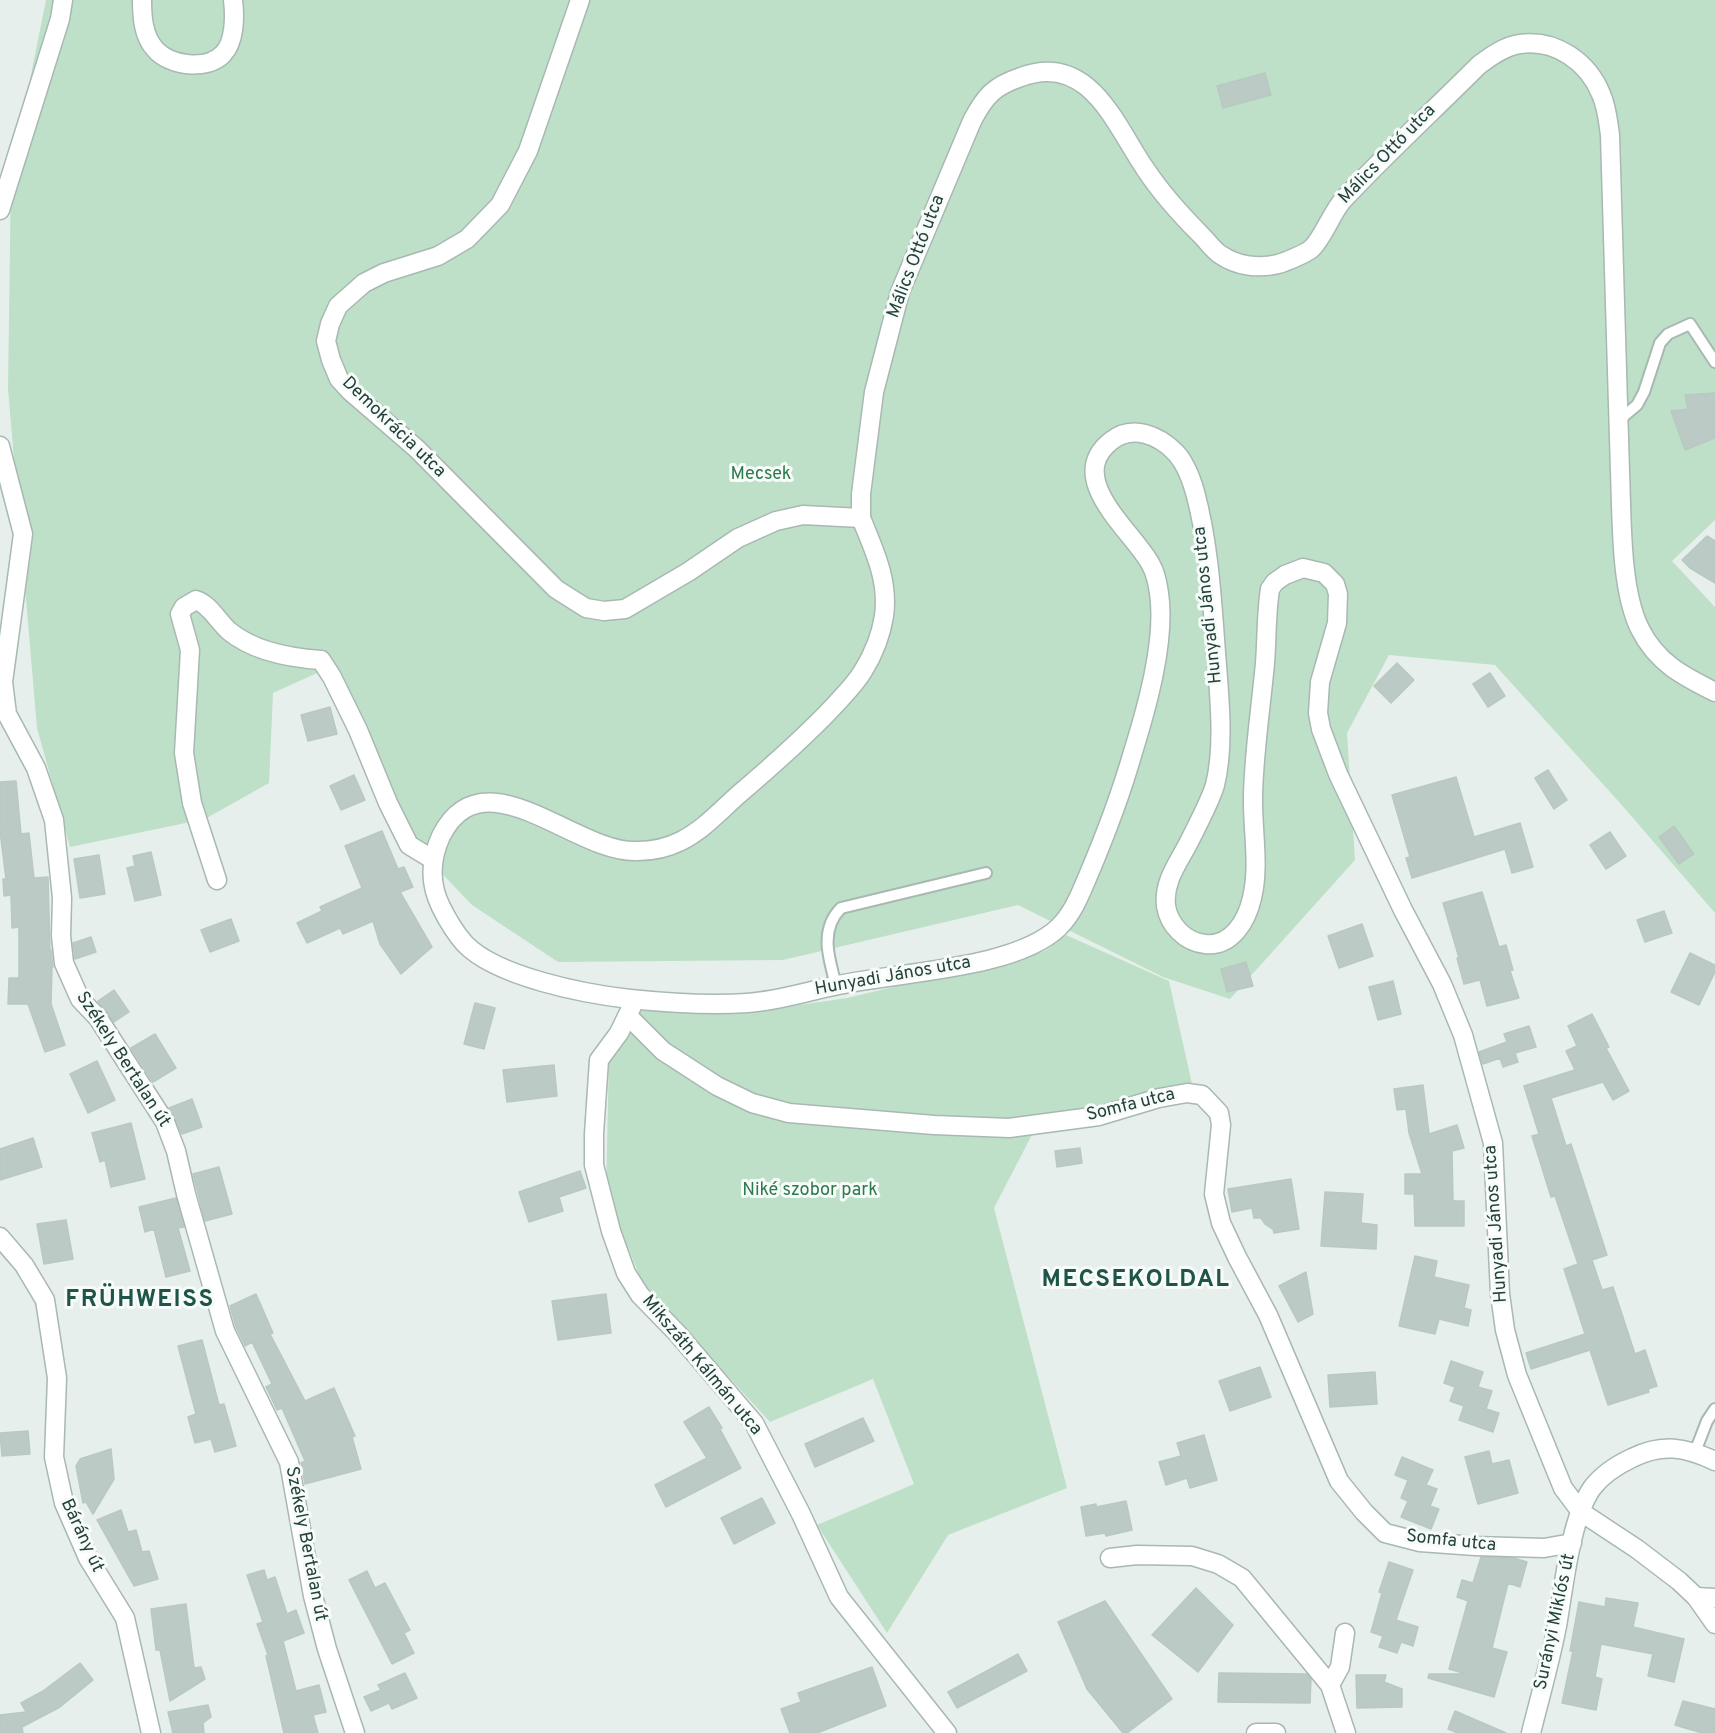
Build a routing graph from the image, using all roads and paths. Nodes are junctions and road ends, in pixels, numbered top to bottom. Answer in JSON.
{"nodes":[{"id":1,"x":63,"y":0,"type":"edge"},
{"id":2,"x":142,"y":0,"type":"edge"},
{"id":3,"x":233,"y":0,"type":"edge"},
{"id":4,"x":580,"y":0,"type":"edge"},
{"id":5,"x":0,"y":210,"type":"edge"},
{"id":6,"x":1715,"y":362,"type":"edge"},
{"id":7,"x":1618,"y":422,"type":"junction"},
{"id":8,"x":0,"y":446,"type":"edge"},
{"id":9,"x":861,"y":518,"type":"junction"},
{"id":10,"x":1715,"y":692,"type":"edge"},
{"id":11,"x":432,"y":859,"type":"junction"},
{"id":12,"x":986,"y":873,"type":"dead end"},
{"id":13,"x":216,"y":880,"type":"dead end"},
{"id":14,"x":836,"y":985,"type":"junction"},
{"id":15,"x":632,"y":1008,"type":"junction"},
{"id":16,"x":0,"y":1238,"type":"edge"},
{"id":17,"x":1715,"y":1409,"type":"edge"},
{"id":18,"x":1695,"y":1452,"type":"junction"},
{"id":19,"x":1715,"y":1461,"type":"edge"},
{"id":20,"x":1581,"y":1512,"type":"junction"},
{"id":21,"x":1572,"y":1544,"type":"junction"},
{"id":22,"x":1110,"y":1558,"type":"dead end"},
{"id":23,"x":1696,"y":1597,"type":"junction"},
{"id":24,"x":1715,"y":1598,"type":"edge"},
{"id":25,"x":1715,"y":1624,"type":"edge"},
{"id":26,"x":1345,"y":1633,"type":"dead end"},
{"id":27,"x":1330,"y":1685,"type":"junction"},
{"id":28,"x":151,"y":1733,"type":"edge"},
{"id":29,"x":355,"y":1733,"type":"edge"},
{"id":30,"x":947,"y":1733,"type":"edge"},
{"id":31,"x":1256,"y":1733,"type":"edge"},
{"id":32,"x":1276,"y":1733,"type":"edge"},
{"id":33,"x":1347,"y":1733,"type":"edge"},
{"id":34,"x":1531,"y":1733,"type":"edge"}],
"edges":[{"from":1,"to":5,"type":"street"},
{"from":2,"to":3,"type":"street"},
{"from":4,"to":9,"type":"street","name":"Demokrácia utca"},
{"from":6,"to":7,"type":"lane"},
{"from":7,"to":9,"type":"street","name":"Málics Ottó utca"},
{"from":7,"to":10,"type":"street","name":"Málics Ottó utca"},
{"from":8,"to":29,"type":"street","name":"Székely Bertalan út"},
{"from":9,"to":11,"type":"street","name":"Hunyadi János utca"},
{"from":11,"to":13,"type":"street"},
{"from":11,"to":15,"type":"street","name":"Hunyadi János utca"},
{"from":12,"to":14,"type":"lane"},
{"from":14,"to":15,"type":"street","name":"Hunyadi János utca"},
{"from":14,"to":20,"type":"street","name":"Hunyadi János utca"},
{"from":15,"to":21,"type":"street","name":"Somfa utca"},
{"from":15,"to":30,"type":"street","name":"Mikszáth Kálmán utca"},
{"from":16,"to":28,"type":"street","name":"Bárány út"},
{"from":17,"to":18,"type":"lane"},
{"from":18,"to":19,"type":"street","name":"Surányi Miklós út"},
{"from":18,"to":20,"type":"street","name":"Surányi Miklós út"},
{"from":20,"to":21,"type":"street","name":"Surányi Miklós út"},
{"from":20,"to":23,"type":"street","name":"Hunyadi János utca"},
{"from":21,"to":34,"type":"street","name":"Surányi Miklós út"},
{"from":22,"to":27,"type":"street"},
{"from":23,"to":24,"type":"street"},
{"from":23,"to":25,"type":"street","name":"Hunyadi János utca"},
{"from":26,"to":27,"type":"street"},
{"from":27,"to":33,"type":"street"},
{"from":31,"to":32,"type":"street"}]}
